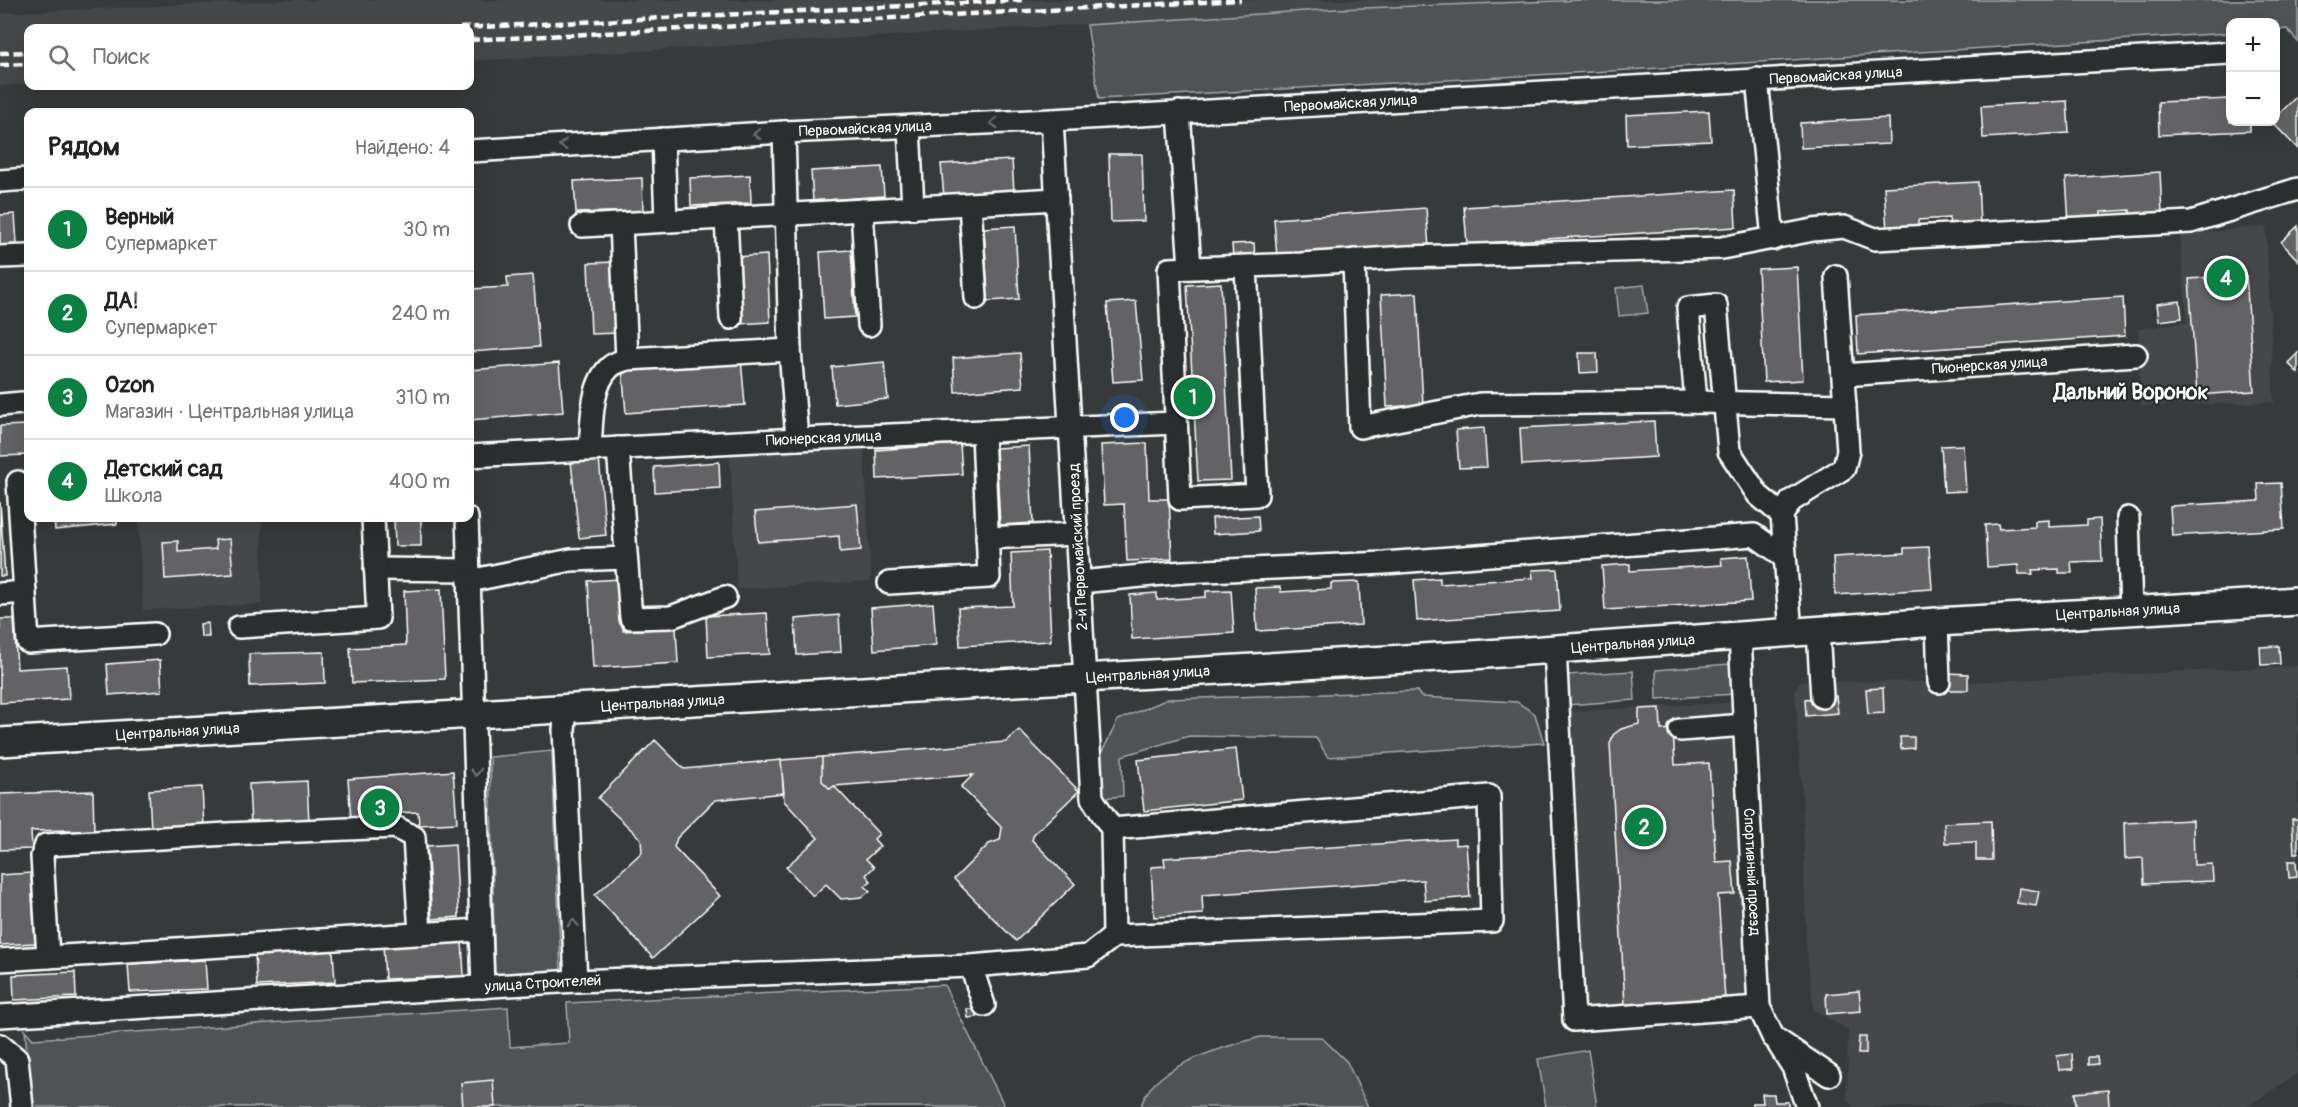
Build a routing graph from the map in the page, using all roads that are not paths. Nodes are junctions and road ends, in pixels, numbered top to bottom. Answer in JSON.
{"nodes":[{"id":1,"x":2226,"y":54,"type":"edge"},
{"id":2,"x":1758,"y":79,"type":"junction"},
{"id":3,"x":1179,"y":112,"type":"junction"},
{"id":4,"x":1052,"y":120,"type":"junction"},
{"id":5,"x":909,"y":127,"type":"junction"},
{"id":6,"x":784,"y":132,"type":"junction"},
{"id":7,"x":663,"y":140,"type":"junction"},
{"id":8,"x":474,"y":151,"type":"edge"},
{"id":9,"x":24,"y":179,"type":"edge"},
{"id":10,"x":0,"y":181,"type":"edge"},
{"id":11,"x":2298,"y":189,"type":"edge"},
{"id":12,"x":1057,"y":199,"type":"junction"},
{"id":13,"x":970,"y":204,"type":"junction"},
{"id":14,"x":913,"y":208,"type":"junction"},
{"id":15,"x":862,"y":210,"type":"junction"},
{"id":16,"x":787,"y":214,"type":"junction"},
{"id":17,"x":726,"y":218,"type":"junction"},
{"id":18,"x":666,"y":221,"type":"junction"},
{"id":19,"x":621,"y":224,"type":"junction"},
{"id":20,"x":582,"y":226,"type":"dead end"},
{"id":21,"x":1773,"y":239,"type":"junction"},
{"id":22,"x":24,"y":256,"type":"edge"},
{"id":23,"x":0,"y":257,"type":"edge"},
{"id":24,"x":1354,"y":260,"type":"junction"},
{"id":25,"x":1190,"y":267,"type":"junction"},
{"id":26,"x":1246,"y":267,"type":"junction"},
{"id":27,"x":1836,"y":276,"type":"dead end"},
{"id":28,"x":976,"y":298,"type":"dead end"},
{"id":29,"x":731,"y":318,"type":"dead end"},
{"id":30,"x":869,"y":325,"type":"dead end"},
{"id":31,"x":790,"y":350,"type":"junction"},
{"id":32,"x":2136,"y":355,"type":"dead end"},
{"id":33,"x":627,"y":359,"type":"junction"},
{"id":34,"x":1843,"y":375,"type":"junction"},
{"id":35,"x":1696,"y":402,"type":"junction"},
{"id":36,"x":22,"y":403,"type":"dead end"},
{"id":37,"x":1723,"y":403,"type":"junction"},
{"id":38,"x":0,"y":405,"type":"edge"},
{"id":39,"x":1845,"y":405,"type":"junction"},
{"id":40,"x":1176,"y":423,"type":"junction"},
{"id":41,"x":1071,"y":428,"type":"junction"},
{"id":42,"x":982,"y":432,"type":"junction"},
{"id":43,"x":797,"y":439,"type":"junction"},
{"id":44,"x":618,"y":448,"type":"junction"},
{"id":45,"x":590,"y":450,"type":"junction"},
{"id":46,"x":474,"y":456,"type":"edge"},
{"id":47,"x":15,"y":482,"type":"edge"},
{"id":48,"x":1782,"y":515,"type":"junction"},
{"id":49,"x":2127,"y":518,"type":"dead end"},
{"id":50,"x":372,"y":522,"type":"edge"},
{"id":51,"x":467,"y":522,"type":"edge"},
{"id":52,"x":1077,"y":534,"type":"junction"},
{"id":53,"x":987,"y":538,"type":"junction"},
{"id":54,"x":1785,"y":557,"type":"junction"},
{"id":55,"x":626,"y":558,"type":"junction"},
{"id":56,"x":375,"y":569,"type":"junction"},
{"id":57,"x":469,"y":576,"type":"junction"},
{"id":58,"x":1080,"y":582,"type":"junction"},
{"id":59,"x":889,"y":583,"type":"dead end"},
{"id":60,"x":25,"y":592,"type":"junction"},
{"id":61,"x":0,"y":594,"type":"edge"},
{"id":62,"x":725,"y":597,"type":"dead end"},
{"id":63,"x":2298,"y":601,"type":"edge"},
{"id":64,"x":2132,"y":612,"type":"junction"},
{"id":65,"x":1937,"y":622,"type":"junction"},
{"id":66,"x":239,"y":627,"type":"dead end"},
{"id":67,"x":1818,"y":631,"type":"junction"},
{"id":68,"x":1791,"y":633,"type":"junction"},
{"id":69,"x":155,"y":634,"type":"dead end"},
{"id":70,"x":1740,"y":636,"type":"junction"},
{"id":71,"x":1555,"y":648,"type":"junction"},
{"id":72,"x":1086,"y":677,"type":"junction"},
{"id":73,"x":1938,"y":682,"type":"dead end"},
{"id":74,"x":1822,"y":697,"type":"dead end"},
{"id":75,"x":566,"y":708,"type":"junction"},
{"id":76,"x":473,"y":713,"type":"junction"},
{"id":77,"x":1745,"y":725,"type":"junction"},
{"id":78,"x":1680,"y":730,"type":"dead end"},
{"id":79,"x":0,"y":742,"type":"edge"},
{"id":80,"x":1112,"y":829,"type":"junction"},
{"id":81,"x":481,"y":930,"type":"junction"},
{"id":82,"x":420,"y":934,"type":"junction"},
{"id":83,"x":1114,"y":936,"type":"junction"},
{"id":84,"x":48,"y":957,"type":"junction"},
{"id":85,"x":0,"y":960,"type":"edge"},
{"id":86,"x":971,"y":966,"type":"junction"},
{"id":87,"x":576,"y":981,"type":"junction"},
{"id":88,"x":483,"y":987,"type":"junction"},
{"id":89,"x":984,"y":1005,"type":"dead end"},
{"id":90,"x":1759,"y":1007,"type":"junction"},
{"id":91,"x":0,"y":1016,"type":"edge"},
{"id":92,"x":1773,"y":1037,"type":"junction"},
{"id":93,"x":0,"y":1045,"type":"edge"},
{"id":94,"x":1829,"y":1075,"type":"dead end"},
{"id":95,"x":22,"y":1107,"type":"edge"},
{"id":96,"x":1807,"y":1107,"type":"edge"}],
"edges":[{"from":1,"to":2,"type":"street","name":"Первомайская улица"},
{"from":2,"to":3,"type":"street","name":"Первомайская улица"},
{"from":2,"to":21,"type":"street"},
{"from":3,"to":4,"type":"street","name":"Первомайская улица"},
{"from":3,"to":25,"type":"street"},
{"from":4,"to":5,"type":"street","name":"Первомайская улица","one_way":true},
{"from":4,"to":12,"type":"street","name":"2-й Первомайский проезд"},
{"from":5,"to":6,"type":"street","name":"Первомайская улица"},
{"from":5,"to":14,"type":"street"},
{"from":6,"to":7,"type":"street","name":"Первомайская улица","one_way":true},
{"from":6,"to":16,"type":"street"},
{"from":7,"to":8,"type":"street","name":"Первомайская улица","one_way":true},
{"from":7,"to":18,"type":"street"},
{"from":9,"to":10,"type":"street"},
{"from":11,"to":21,"type":"street"},
{"from":12,"to":13,"type":"street"},
{"from":12,"to":41,"type":"street","name":"2-й Первомайский проезд"},
{"from":13,"to":14,"type":"street"},
{"from":13,"to":28,"type":"street"},
{"from":14,"to":15,"type":"street"},
{"from":15,"to":16,"type":"street"},
{"from":15,"to":30,"type":"street"},
{"from":16,"to":17,"type":"street"},
{"from":16,"to":31,"type":"street"},
{"from":17,"to":18,"type":"street"},
{"from":17,"to":29,"type":"street"},
{"from":18,"to":19,"type":"street"},
{"from":19,"to":20,"type":"street"},
{"from":19,"to":33,"type":"street"},
{"from":21,"to":24,"type":"street"},
{"from":22,"to":23,"type":"street"},
{"from":24,"to":26,"type":"street"},
{"from":24,"to":35,"type":"street"},
{"from":25,"to":26,"type":"street"},
{"from":25,"to":40,"type":"street"},
{"from":26,"to":40,"type":"street"},
{"from":27,"to":34,"type":"street"},
{"from":31,"to":33,"type":"street"},
{"from":31,"to":43,"type":"street"},
{"from":32,"to":34,"type":"street","name":"Пионерская улица"},
{"from":33,"to":45,"type":"street"},
{"from":34,"to":39,"type":"street"},
{"from":35,"to":37,"type":"street"},
{"from":35,"to":37,"type":"street"},
{"from":36,"to":38,"type":"street"},
{"from":37,"to":39,"type":"street"},
{"from":37,"to":48,"type":"street"},
{"from":39,"to":48,"type":"street"},
{"from":40,"to":41,"type":"street","name":"Пионерская улица"},
{"from":41,"to":42,"type":"street","name":"Пионерская улица"},
{"from":41,"to":52,"type":"street","name":"2-й Первомайский проезд"},
{"from":42,"to":43,"type":"street","name":"Пионерская улица"},
{"from":42,"to":53,"type":"street"},
{"from":43,"to":44,"type":"street","name":"Пионерская улица"},
{"from":44,"to":45,"type":"street","name":"Пионерская улица"},
{"from":44,"to":55,"type":"street"},
{"from":45,"to":46,"type":"street","name":"Пионерская улица"},
{"from":47,"to":60,"type":"street"},
{"from":48,"to":54,"type":"street"},
{"from":49,"to":64,"type":"street"},
{"from":50,"to":56,"type":"street"},
{"from":51,"to":57,"type":"street"},
{"from":52,"to":53,"type":"street"},
{"from":52,"to":58,"type":"street","name":"2-й Первомайский проезд"},
{"from":53,"to":59,"type":"street"},
{"from":54,"to":58,"type":"street"},
{"from":54,"to":68,"type":"street"},
{"from":55,"to":57,"type":"street"},
{"from":55,"to":62,"type":"street"},
{"from":56,"to":57,"type":"street"},
{"from":56,"to":66,"type":"street"},
{"from":57,"to":76,"type":"street"},
{"from":58,"to":72,"type":"street","name":"2-й Первомайский проезд"},
{"from":60,"to":61,"type":"street"},
{"from":60,"to":69,"type":"street"},
{"from":63,"to":64,"type":"main road","name":"Центральная улица"},
{"from":64,"to":65,"type":"main road","name":"Центральная улица"},
{"from":65,"to":67,"type":"main road","name":"Центральная улица"},
{"from":65,"to":73,"type":"street"},
{"from":67,"to":68,"type":"main road","name":"Центральная улица"},
{"from":67,"to":74,"type":"street"},
{"from":68,"to":70,"type":"main road","name":"Центральная улица"},
{"from":70,"to":71,"type":"main road","name":"Центральная улица"},
{"from":70,"to":77,"type":"street","name":"Спортивный проезд"},
{"from":71,"to":72,"type":"main road","name":"Центральная улица"},
{"from":71,"to":90,"type":"street"},
{"from":72,"to":75,"type":"main road","name":"Центральная улица"},
{"from":72,"to":80,"type":"street","name":"2-й Первомайский проезд"},
{"from":75,"to":76,"type":"main road","name":"Центральная улица"},
{"from":87,"to":75,"type":"street","one_way":true},
{"from":76,"to":79,"type":"main road","name":"Центральная улица"},
{"from":76,"to":81,"type":"street","one_way":true},
{"from":77,"to":78,"type":"street"},
{"from":77,"to":90,"type":"street","name":"Спортивный проезд"},
{"from":80,"to":83,"type":"street"},
{"from":80,"to":83,"type":"street"},
{"from":81,"to":82,"type":"street"},
{"from":81,"to":88,"type":"street"},
{"from":82,"to":84,"type":"street"},
{"from":82,"to":84,"type":"street"},
{"from":83,"to":86,"type":"street","name":"улица Строителей"},
{"from":84,"to":85,"type":"street"},
{"from":86,"to":87,"type":"street","name":"улица Строителей"},
{"from":86,"to":89,"type":"street"},
{"from":87,"to":88,"type":"street","name":"улица Строителей"},
{"from":88,"to":91,"type":"street","name":"улица Строителей"},
{"from":90,"to":92,"type":"street","name":"Спортивный проезд"},
{"from":92,"to":94,"type":"street"},
{"from":92,"to":96,"type":"street","name":"Спортивный проезд"},
{"from":93,"to":95,"type":"street"}]}
